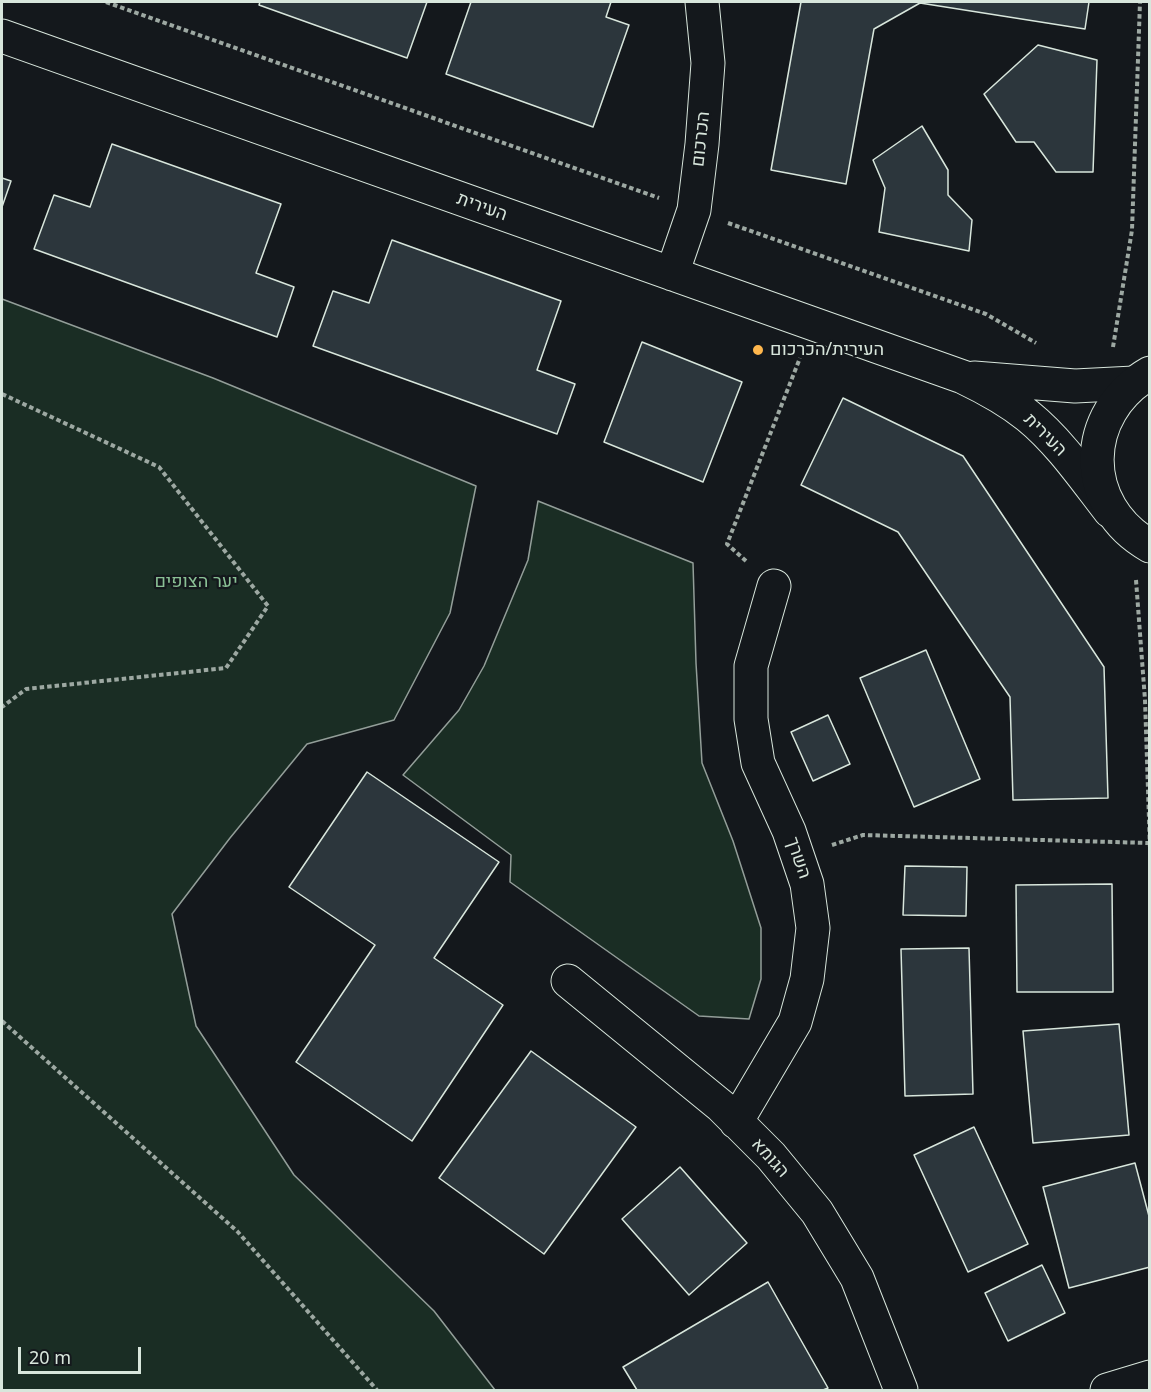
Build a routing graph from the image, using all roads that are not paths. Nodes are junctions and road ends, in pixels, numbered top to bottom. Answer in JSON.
{"nodes":[{"id":1,"x":702,"y":2,"type":"edge"},
{"id":2,"x":2,"y":36,"type":"edge"},
{"id":3,"x":672,"y":274,"type":"junction"},
{"id":4,"x":963,"y":377,"type":"junction"},
{"id":5,"x":1138,"y":377,"type":"edge"},
{"id":6,"x":1110,"y":511,"type":"junction"},
{"id":7,"x":1144,"y":549,"type":"edge"},
{"id":8,"x":774,"y":586,"type":"road end"},
{"id":9,"x":568,"y":981,"type":"dead end"},
{"id":10,"x":736,"y":1122,"type":"junction"},
{"id":11,"x":1149,"y":1377,"type":"edge"},
{"id":12,"x":901,"y":1390,"type":"edge"},
{"id":13,"x":1107,"y":1390,"type":"edge"}],
"edges":[{"from":1,"to":3,"type":"street","name":"הכרכום"},
{"from":2,"to":3,"type":"street","name":"העירית"},
{"from":3,"to":4,"type":"street","name":"העירית"},
{"from":4,"to":5,"type":"street","name":"העירית"},
{"from":4,"to":6,"type":"street","name":"העירית"},
{"from":5,"to":6,"type":"street"},
{"from":6,"to":7,"type":"street","name":"העירית"},
{"from":8,"to":10,"type":"street","name":"השרך"},
{"from":9,"to":10,"type":"street","name":"הגומא"},
{"from":10,"to":12,"type":"street","name":"הגומא"},
{"from":11,"to":13,"type":"street"}]}
